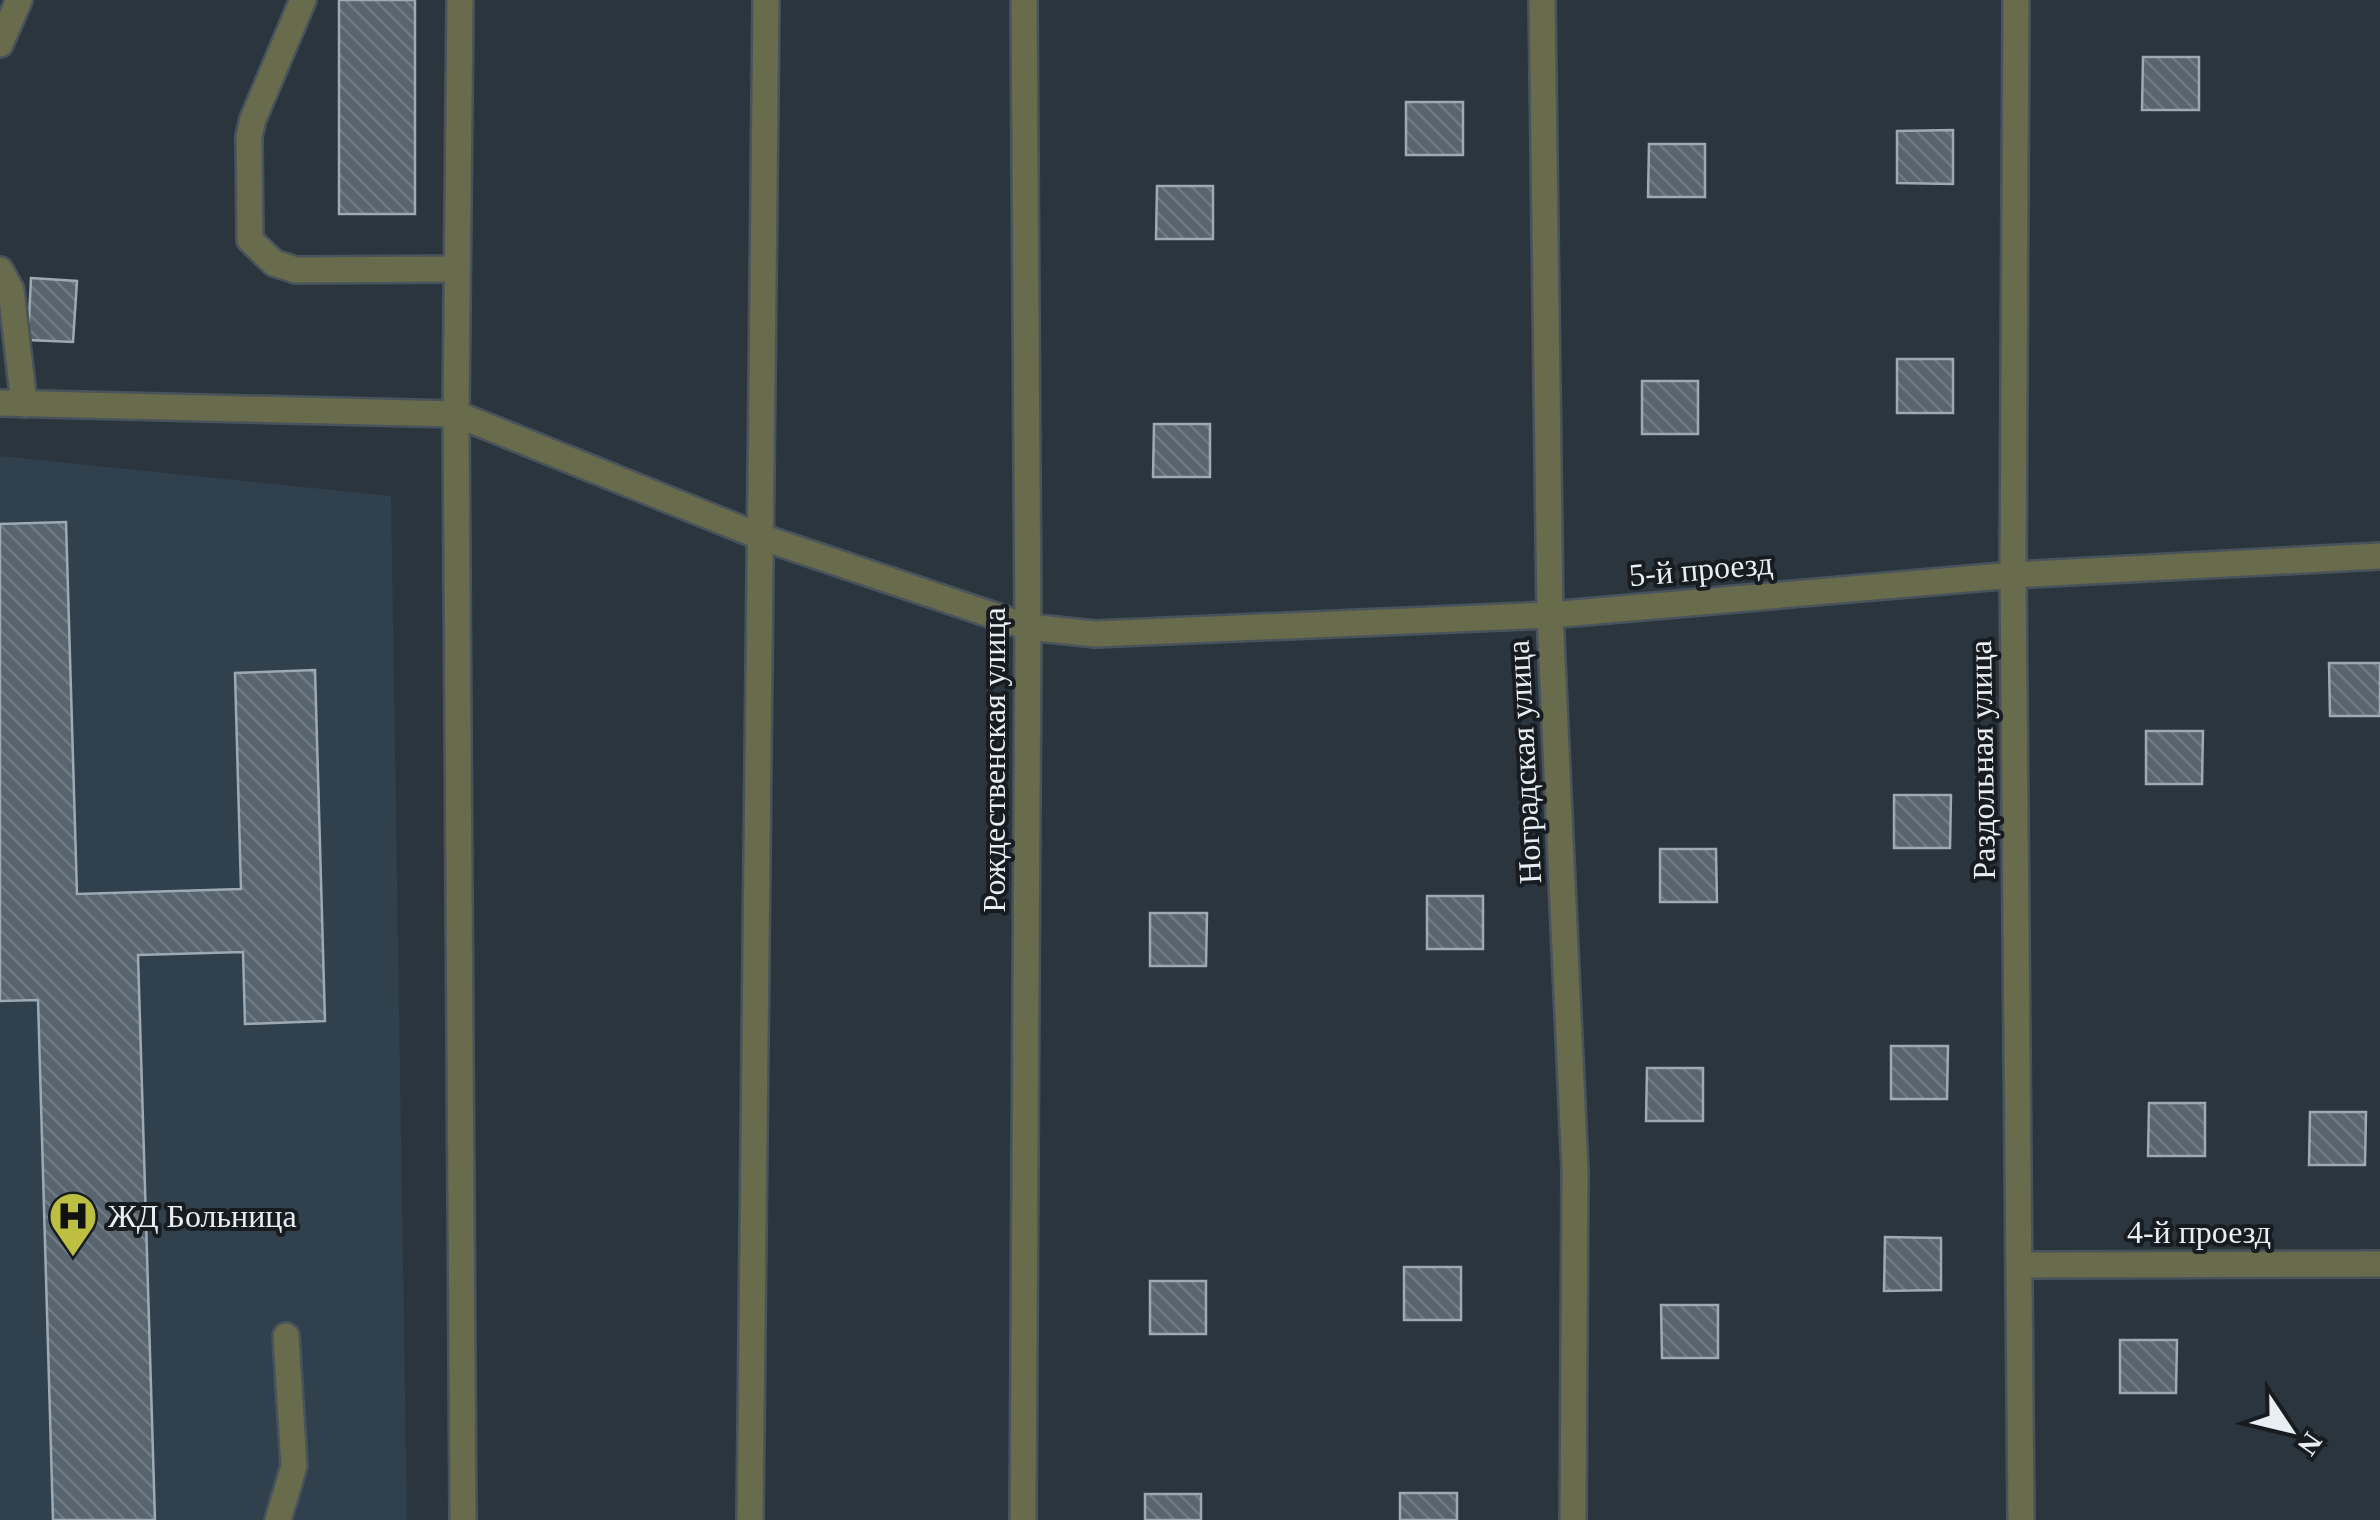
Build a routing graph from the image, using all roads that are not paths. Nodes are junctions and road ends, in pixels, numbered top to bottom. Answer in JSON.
{"nodes":[{"id":1,"x":19,"y":0,"type":"edge"},
{"id":2,"x":303,"y":0,"type":"edge"},
{"id":3,"x":460,"y":0,"type":"edge"},
{"id":4,"x":766,"y":0,"type":"edge"},
{"id":5,"x":1024,"y":0,"type":"edge"},
{"id":6,"x":1542,"y":0,"type":"edge"},
{"id":7,"x":2016,"y":0,"type":"edge"},
{"id":8,"x":0,"y":44,"type":"edge"},
{"id":9,"x":458,"y":269,"type":"junction"},
{"id":10,"x":0,"y":270,"type":"edge"},
{"id":11,"x":12,"y":403,"type":"edge"},
{"id":12,"x":456,"y":414,"type":"junction"},
{"id":13,"x":761,"y":537,"type":"junction"},
{"id":14,"x":2380,"y":556,"type":"edge"},
{"id":15,"x":2013,"y":575,"type":"junction"},
{"id":16,"x":1550,"y":614,"type":"junction"},
{"id":17,"x":1028,"y":627,"type":"junction"},
{"id":18,"x":2380,"y":1264,"type":"edge"},
{"id":19,"x":2019,"y":1265,"type":"junction"},
{"id":20,"x":286,"y":1336,"type":"dead end"},
{"id":21,"x":278,"y":1520,"type":"edge"},
{"id":22,"x":463,"y":1520,"type":"edge"},
{"id":23,"x":750,"y":1520,"type":"edge"},
{"id":24,"x":1023,"y":1520,"type":"edge"},
{"id":25,"x":1573,"y":1520,"type":"edge"},
{"id":26,"x":2021,"y":1520,"type":"edge"}],
"edges":[{"from":1,"to":8,"type":"street"},
{"from":2,"to":9,"type":"street"},
{"from":3,"to":9,"type":"street"},
{"from":4,"to":13,"type":"street"},
{"from":5,"to":17,"type":"street","name":"Рождественская улица"},
{"from":6,"to":16,"type":"street","name":"Ноградская улица"},
{"from":7,"to":15,"type":"street","name":"Раздольная улица"},
{"from":9,"to":12,"type":"street"},
{"from":10,"to":11,"type":"street"},
{"from":11,"to":12,"type":"street"},
{"from":12,"to":13,"type":"street","name":"5-й проезд"},
{"from":12,"to":22,"type":"street"},
{"from":13,"to":17,"type":"street","name":"5-й проезд"},
{"from":13,"to":23,"type":"street"},
{"from":14,"to":15,"type":"street","name":"5-й проезд"},
{"from":15,"to":16,"type":"street","name":"5-й проезд"},
{"from":15,"to":19,"type":"street","name":"Раздольная улица"},
{"from":16,"to":17,"type":"street","name":"5-й проезд"},
{"from":16,"to":25,"type":"street","name":"Ноградская улица"},
{"from":17,"to":24,"type":"street","name":"Рождественская улица"},
{"from":18,"to":19,"type":"street","name":"4-й проезд"},
{"from":19,"to":26,"type":"street","name":"Раздольная улица"},
{"from":20,"to":21,"type":"street"}]}
